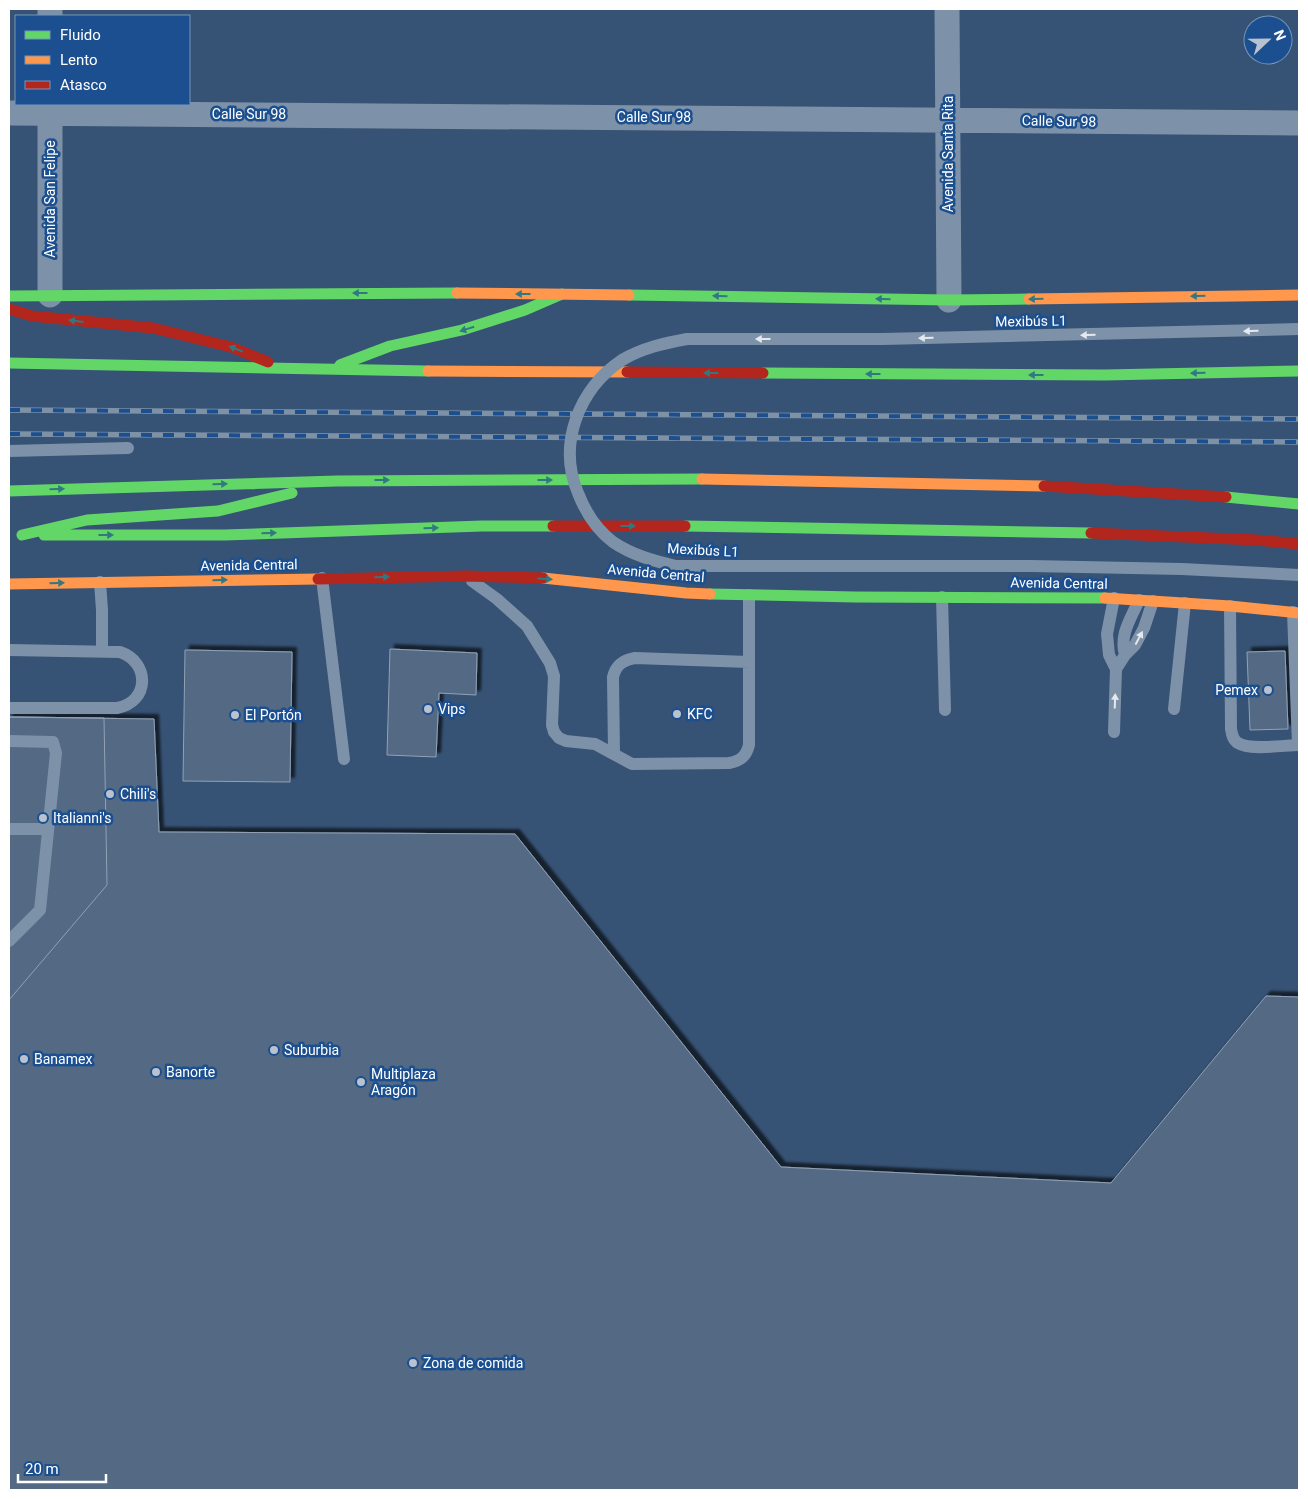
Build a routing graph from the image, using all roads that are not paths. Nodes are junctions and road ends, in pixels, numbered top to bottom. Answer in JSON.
{"nodes":[{"id":1,"x":947,"y":9,"type":"edge"},
{"id":2,"x":50,"y":108,"type":"edge"},
{"id":3,"x":9,"y":113,"type":"edge"},
{"id":4,"x":947,"y":119,"type":"junction"},
{"id":5,"x":1299,"y":123,"type":"edge"},
{"id":6,"x":562,"y":294,"type":"junction"},
{"id":7,"x":50,"y":295,"type":"junction"},
{"id":8,"x":1299,"y":295,"type":"edge"},
{"id":9,"x":9,"y":296,"type":"edge"},
{"id":10,"x":949,"y":300,"type":"junction"},
{"id":11,"x":9,"y":309,"type":"edge"},
{"id":12,"x":1299,"y":329,"type":"edge"},
{"id":13,"x":9,"y":363,"type":"edge"},
{"id":14,"x":281,"y":368,"type":"junction"},
{"id":15,"x":327,"y":370,"type":"junction"},
{"id":16,"x":1299,"y":371,"type":"edge"},
{"id":17,"x":128,"y":448,"type":"dead end"},
{"id":18,"x":9,"y":451,"type":"edge"},
{"id":19,"x":337,"y":481,"type":"junction"},
{"id":20,"x":9,"y":491,"type":"edge"},
{"id":21,"x":1299,"y":504,"type":"edge"},
{"id":22,"x":22,"y":535,"type":"junction"},
{"id":23,"x":9,"y":536,"type":"edge"},
{"id":24,"x":1299,"y":544,"type":"edge"},
{"id":25,"x":466,"y":576,"type":"junction"},
{"id":26,"x":1299,"y":576,"type":"edge"},
{"id":27,"x":322,"y":578,"type":"junction"},
{"id":28,"x":100,"y":582,"type":"junction"},
{"id":29,"x":9,"y":584,"type":"edge"},
{"id":30,"x":749,"y":595,"type":"junction"},
{"id":31,"x":942,"y":597,"type":"junction"},
{"id":32,"x":1114,"y":598,"type":"junction"},
{"id":33,"x":1139,"y":600,"type":"junction"},
{"id":34,"x":1153,"y":601,"type":"junction"},
{"id":35,"x":1185,"y":603,"type":"junction"},
{"id":36,"x":1230,"y":606,"type":"junction"},
{"id":37,"x":1296,"y":612,"type":"edge"},
{"id":38,"x":9,"y":650,"type":"edge"},
{"id":39,"x":102,"y":651,"type":"junction"},
{"id":40,"x":1125,"y":655,"type":"junction"},
{"id":41,"x":749,"y":662,"type":"junction"},
{"id":42,"x":1116,"y":669,"type":"junction"},
{"id":43,"x":9,"y":708,"type":"edge"},
{"id":44,"x":945,"y":710,"type":"dead end"},
{"id":45,"x":1174,"y":710,"type":"dead end"},
{"id":46,"x":1114,"y":732,"type":"dead end"},
{"id":47,"x":9,"y":741,"type":"edge"},
{"id":48,"x":1299,"y":745,"type":"edge"},
{"id":49,"x":614,"y":754,"type":"junction"},
{"id":50,"x":344,"y":759,"type":"dead end"},
{"id":51,"x":9,"y":829,"type":"edge"},
{"id":52,"x":48,"y":829,"type":"junction"},
{"id":53,"x":9,"y":941,"type":"edge"}],
"edges":[{"from":1,"to":4,"type":"street","name":"Avenida Santa Rita"},
{"from":2,"to":3,"type":"street","name":"Calle Sur 98"},
{"from":2,"to":4,"type":"street","name":"Calle Sur 98"},
{"from":2,"to":7,"type":"street","name":"Avenida San Felipe"},
{"from":4,"to":5,"type":"street","name":"Calle Sur 98"},
{"from":4,"to":10,"type":"street","name":"Avenida Santa Rita"},
{"from":6,"to":7,"type":"main road","one_way":true},
{"from":10,"to":6,"type":"main road","one_way":true},
{"from":6,"to":15,"type":"main road","one_way":true},
{"from":7,"to":9,"type":"main road"},
{"from":8,"to":10,"type":"main road","one_way":true},
{"from":14,"to":11,"type":"main road","one_way":true},
{"from":12,"to":26,"type":"lane","name":"Mexibús L1","one_way":true,"bridge":true},
{"from":13,"to":14,"type":"main road"},
{"from":14,"to":15,"type":"main road"},
{"from":16,"to":15,"type":"main road","one_way":true},
{"from":17,"to":18,"type":"lane"},
{"from":20,"to":19,"type":"main road","one_way":true},
{"from":19,"to":21,"type":"main road","one_way":true},
{"from":19,"to":22,"type":"main road"},
{"from":22,"to":23,"type":"main road"},
{"from":22,"to":24,"type":"main road","one_way":true},
{"from":27,"to":25,"type":"main road","name":"Avenida Central","one_way":true},
{"from":25,"to":30,"type":"main road","name":"Avenida Central","one_way":true},
{"from":25,"to":49,"type":"lane"},
{"from":28,"to":27,"type":"main road","name":"Avenida Central","one_way":true},
{"from":27,"to":50,"type":"lane"},
{"from":29,"to":28,"type":"main road","name":"Avenida Central","one_way":true},
{"from":28,"to":39,"type":"lane"},
{"from":30,"to":31,"type":"main road","name":"Avenida Central"},
{"from":30,"to":41,"type":"lane"},
{"from":31,"to":32,"type":"main road","name":"Avenida Central"},
{"from":31,"to":44,"type":"lane"},
{"from":32,"to":33,"type":"main road","name":"Avenida Central"},
{"from":32,"to":42,"type":"lane"},
{"from":33,"to":34,"type":"main road","name":"Avenida Central"},
{"from":33,"to":40,"type":"lane"},
{"from":34,"to":35,"type":"main road","name":"Avenida Central"},
{"from":40,"to":34,"type":"lane","one_way":true},
{"from":35,"to":36,"type":"main road","name":"Avenida Central"},
{"from":35,"to":45,"type":"lane"},
{"from":36,"to":37,"type":"main road","name":"Avenida Central"},
{"from":36,"to":48,"type":"lane"},
{"from":37,"to":48,"type":"lane"},
{"from":38,"to":39,"type":"lane"},
{"from":39,"to":43,"type":"lane"},
{"from":40,"to":42,"type":"lane"},
{"from":41,"to":49,"type":"lane"},
{"from":41,"to":49,"type":"lane"},
{"from":46,"to":42,"type":"lane","one_way":true},
{"from":47,"to":52,"type":"lane"},
{"from":51,"to":52,"type":"lane"},
{"from":52,"to":53,"type":"lane"}]}
